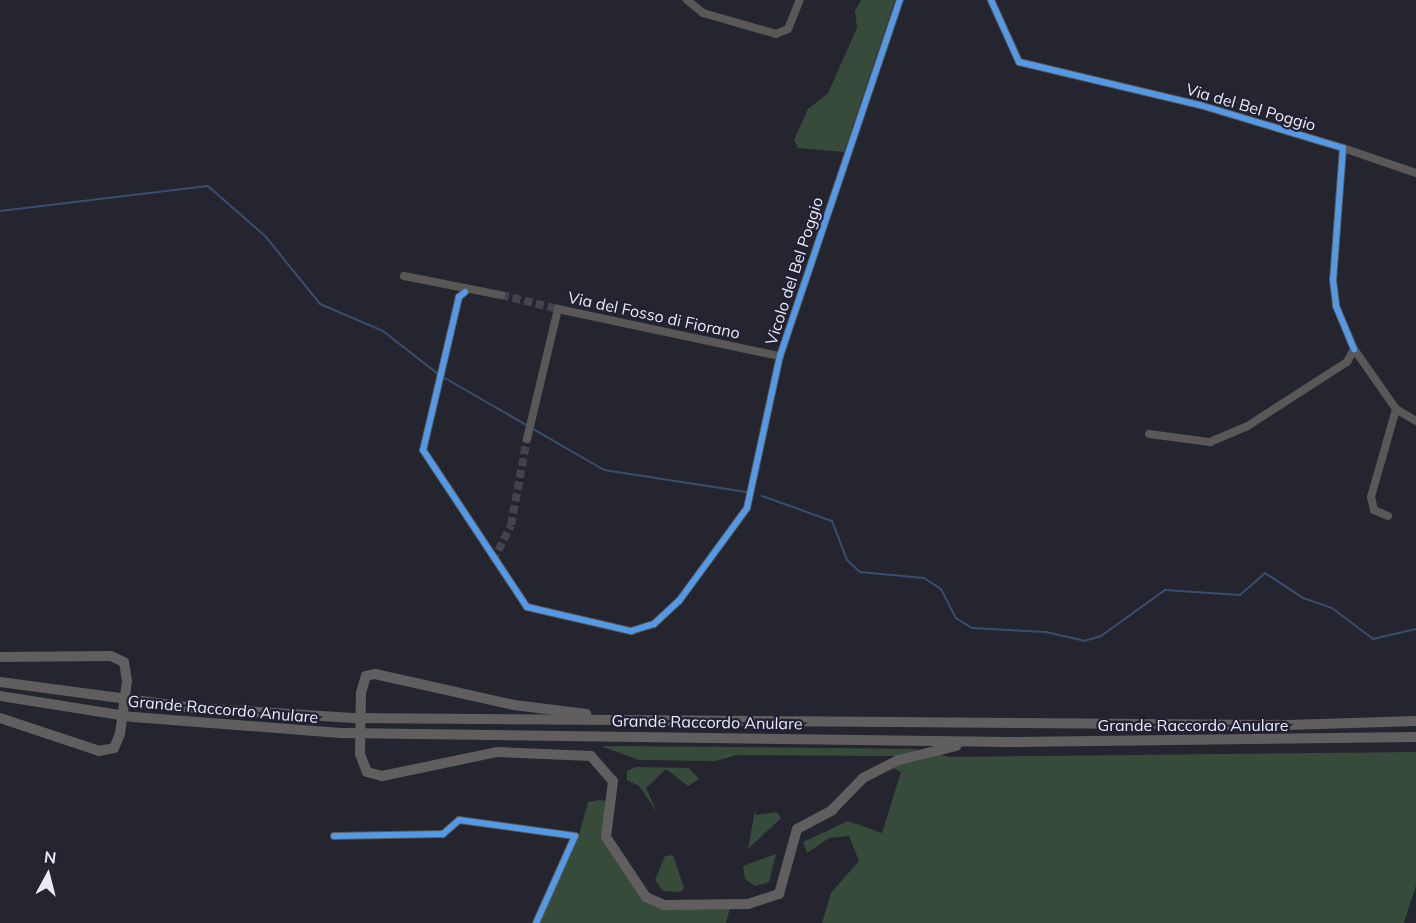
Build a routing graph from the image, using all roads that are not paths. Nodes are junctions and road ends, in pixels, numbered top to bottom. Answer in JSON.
{"nodes":[{"id":1,"x":687,"y":0,"type":"edge"},
{"id":2,"x":800,"y":0,"type":"edge"},
{"id":3,"x":900,"y":0,"type":"edge"},
{"id":4,"x":991,"y":0,"type":"edge"},
{"id":5,"x":1343,"y":148,"type":"junction"},
{"id":6,"x":1416,"y":173,"type":"edge"},
{"id":7,"x":404,"y":276,"type":"dead end"},
{"id":8,"x":465,"y":292,"type":"junction"},
{"id":9,"x":501,"y":295,"type":"tunnel mouth"},
{"id":10,"x":1354,"y":349,"type":"junction"},
{"id":11,"x":780,"y":356,"type":"junction"},
{"id":12,"x":1396,"y":409,"type":"junction"},
{"id":13,"x":1416,"y":421,"type":"edge"},
{"id":14,"x":1149,"y":434,"type":"dead end"},
{"id":15,"x":527,"y":439,"type":"tunnel mouth"},
{"id":16,"x":1388,"y":516,"type":"dead end"},
{"id":17,"x":0,"y":657,"type":"edge"},
{"id":18,"x":0,"y":682,"type":"edge"},
{"id":19,"x":0,"y":696,"type":"edge"},
{"id":20,"x":0,"y":718,"type":"edge"},
{"id":21,"x":643,"y":720,"type":"junction"},
{"id":22,"x":1416,"y":721,"type":"edge"},
{"id":23,"x":1416,"y":737,"type":"edge"},
{"id":24,"x":1009,"y":742,"type":"junction"},
{"id":25,"x":334,"y":836,"type":"dead end"},
{"id":26,"x":536,"y":923,"type":"edge"}],
"edges":[{"from":1,"to":2,"type":"street"},
{"from":3,"to":11,"type":"street","name":"Vicolo del Bel Poggio"},
{"from":4,"to":5,"type":"street","name":"Via del Bel Poggio"},
{"from":5,"to":6,"type":"street"},
{"from":5,"to":10,"type":"street"},
{"from":7,"to":8,"type":"street"},
{"from":8,"to":9,"type":"street"},
{"from":8,"to":11,"type":"street","name":"Vicolo del Bel Poggio"},
{"from":10,"to":12,"type":"street"},
{"from":10,"to":14,"type":"street"},
{"from":11,"to":15,"type":"street","name":"Via del Fosso di Fiorano"},
{"from":12,"to":13,"type":"street"},
{"from":12,"to":16,"type":"street"},
{"from":17,"to":20,"type":"highway","bridge":true},
{"from":18,"to":21,"type":"highway","name":"Grande Raccordo Anulare"},
{"from":19,"to":24,"type":"highway","name":"Grande Raccordo Anulare"},
{"from":21,"to":22,"type":"highway","name":"Grande Raccordo Anulare"},
{"from":21,"to":24,"type":"highway","bridge":true},
{"from":23,"to":24,"type":"highway","name":"Grande Raccordo Anulare"},
{"from":25,"to":26,"type":"street"}]}
